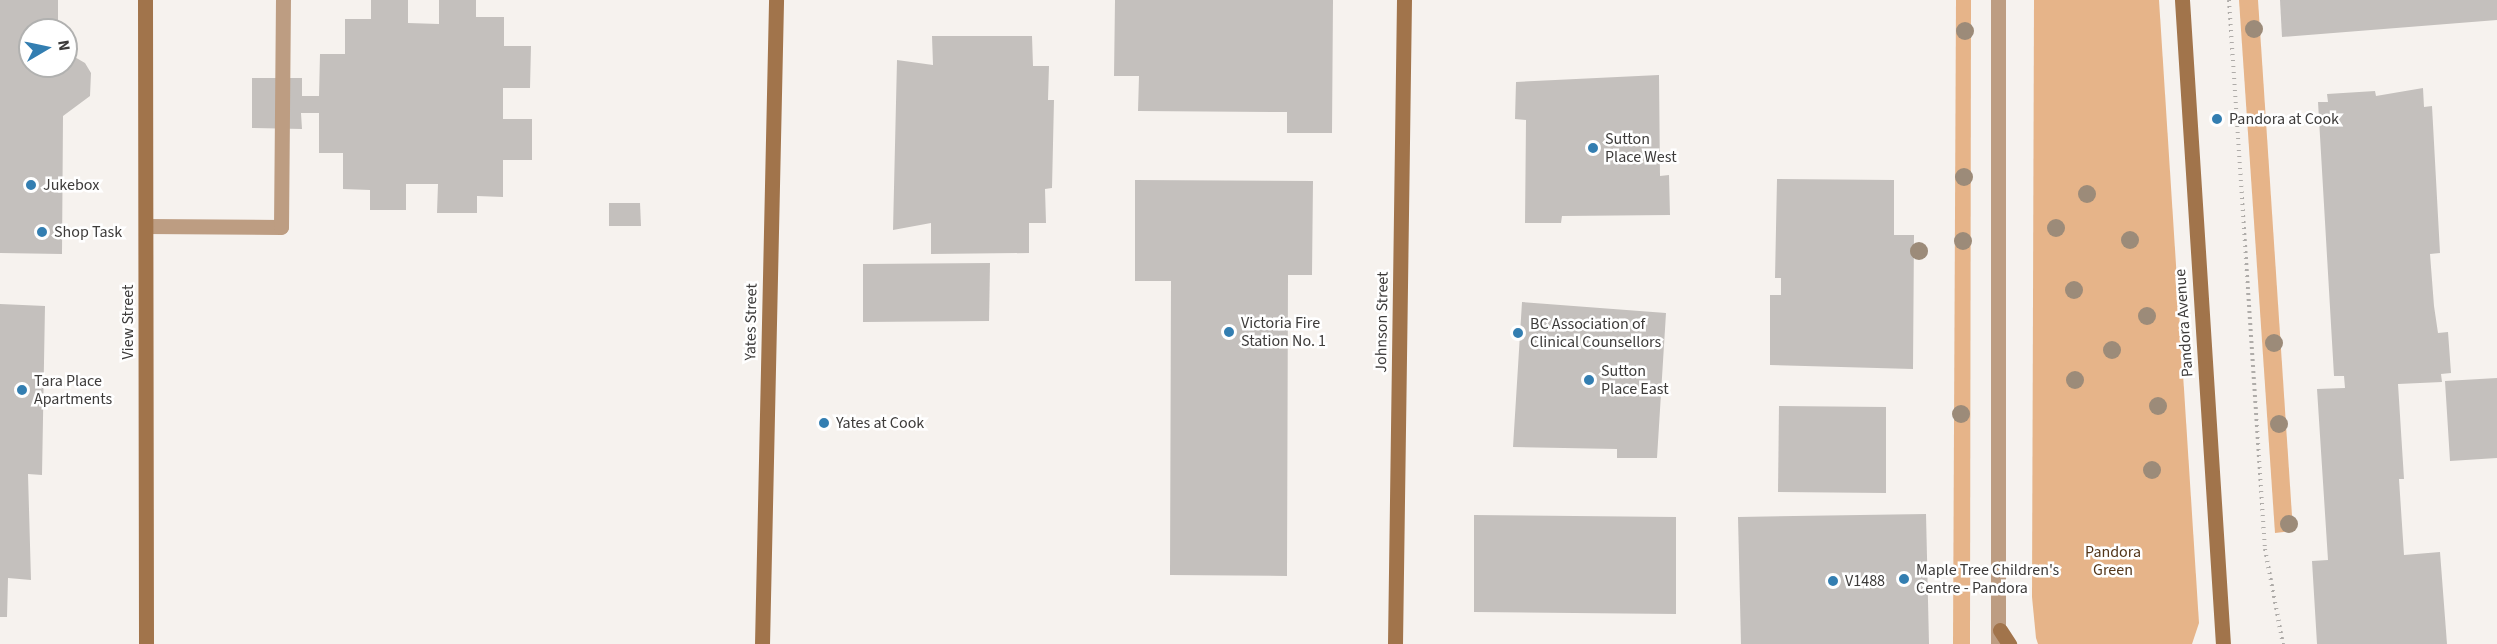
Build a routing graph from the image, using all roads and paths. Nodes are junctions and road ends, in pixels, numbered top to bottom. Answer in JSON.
{"nodes":[{"id":1,"x":145,"y":0,"type":"edge"},
{"id":2,"x":283,"y":0,"type":"edge"},
{"id":3,"x":776,"y":0,"type":"edge"},
{"id":4,"x":1404,"y":0,"type":"edge"},
{"id":5,"x":1998,"y":0,"type":"edge"},
{"id":6,"x":2182,"y":0,"type":"edge"},
{"id":7,"x":2229,"y":0,"type":"edge"},
{"id":8,"x":146,"y":226,"type":"junction"},
{"id":9,"x":1999,"y":637,"type":"edge"},
{"id":10,"x":2221,"y":640,"type":"edge"},
{"id":11,"x":147,"y":644,"type":"edge"},
{"id":12,"x":762,"y":644,"type":"edge"},
{"id":13,"x":1395,"y":644,"type":"edge"},
{"id":14,"x":2009,"y":644,"type":"edge"},
{"id":15,"x":2283,"y":644,"type":"edge"}],
"edges":[{"from":1,"to":8,"type":"main road","name":"View Street"},
{"from":2,"to":8,"type":"street"},
{"from":3,"to":12,"type":"main road","name":"Yates Street"},
{"from":4,"to":13,"type":"main road","name":"Johnson Street"},
{"from":5,"to":9,"type":"street"},
{"from":6,"to":10,"type":"main road","name":"Pandora Avenue"},
{"from":7,"to":15,"type":"path"},
{"from":8,"to":11,"type":"main road","name":"View Street"},
{"from":9,"to":14,"type":"main road"}]}
